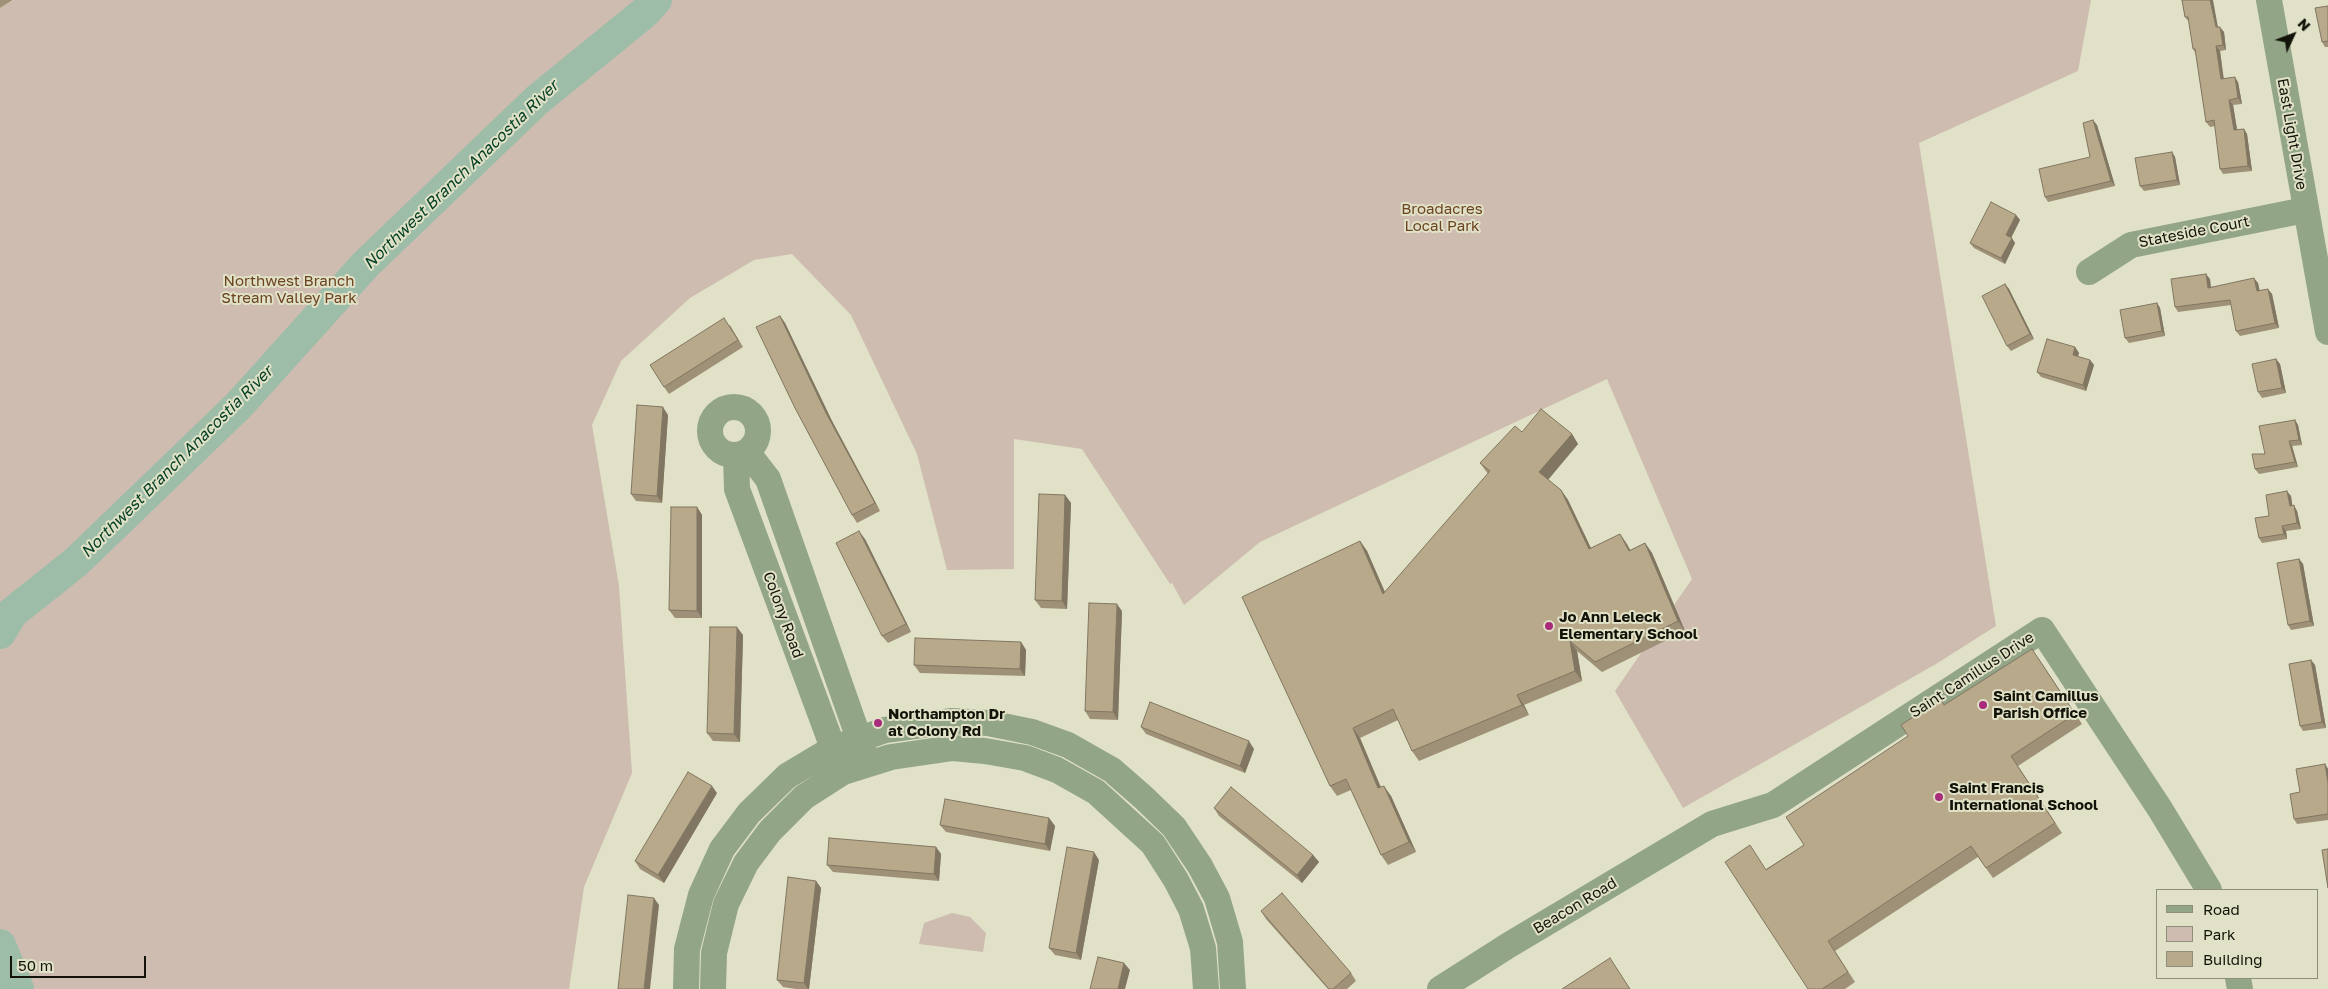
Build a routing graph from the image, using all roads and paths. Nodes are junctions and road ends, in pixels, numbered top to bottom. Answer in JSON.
{"nodes":[{"id":1,"x":2269,"y":0,"type":"edge"},
{"id":2,"x":2305,"y":210,"type":"junction"},
{"id":3,"x":2089,"y":272,"type":"dead end"},
{"id":4,"x":2328,"y":332,"type":"edge"},
{"id":5,"x":858,"y":738,"type":"junction"},
{"id":6,"x":832,"y":749,"type":"junction"},
{"id":7,"x":1097,"y":762,"type":"junction"},
{"id":8,"x":869,"y":763,"type":"junction"},
{"id":9,"x":844,"y":772,"type":"junction"},
{"id":10,"x":1084,"y":785,"type":"junction"},
{"id":11,"x":1712,"y":824,"type":"joint"},
{"id":12,"x":2208,"y":889,"type":"edge"},
{"id":13,"x":686,"y":989,"type":"edge"},
{"id":14,"x":713,"y":989,"type":"edge"},
{"id":15,"x":1206,"y":989,"type":"edge"},
{"id":16,"x":1233,"y":989,"type":"edge"},
{"id":17,"x":1440,"y":989,"type":"edge"}],
"edges":[{"from":1,"to":2,"type":"street","name":"East Light Drive"},
{"from":2,"to":3,"type":"street","name":"Stateside Court"},
{"from":2,"to":4,"type":"street","name":"East Light Drive"},
{"from":5,"to":6,"type":"street"},
{"from":5,"to":6,"type":"street","name":"Colony Road"},
{"from":5,"to":7,"type":"street"},
{"from":5,"to":8,"type":"street","name":"Colony Road"},
{"from":6,"to":9,"type":"street","name":"Colony Road"},
{"from":6,"to":13,"type":"street"},
{"from":7,"to":10,"type":"street"},
{"from":7,"to":16,"type":"street"},
{"from":8,"to":9,"type":"street"},
{"from":8,"to":10,"type":"street"},
{"from":9,"to":14,"type":"street"},
{"from":10,"to":15,"type":"street"},
{"from":11,"to":12,"type":"street","name":"Saint Camillus Drive"},
{"from":11,"to":17,"type":"street","name":"Beacon Road"}]}
